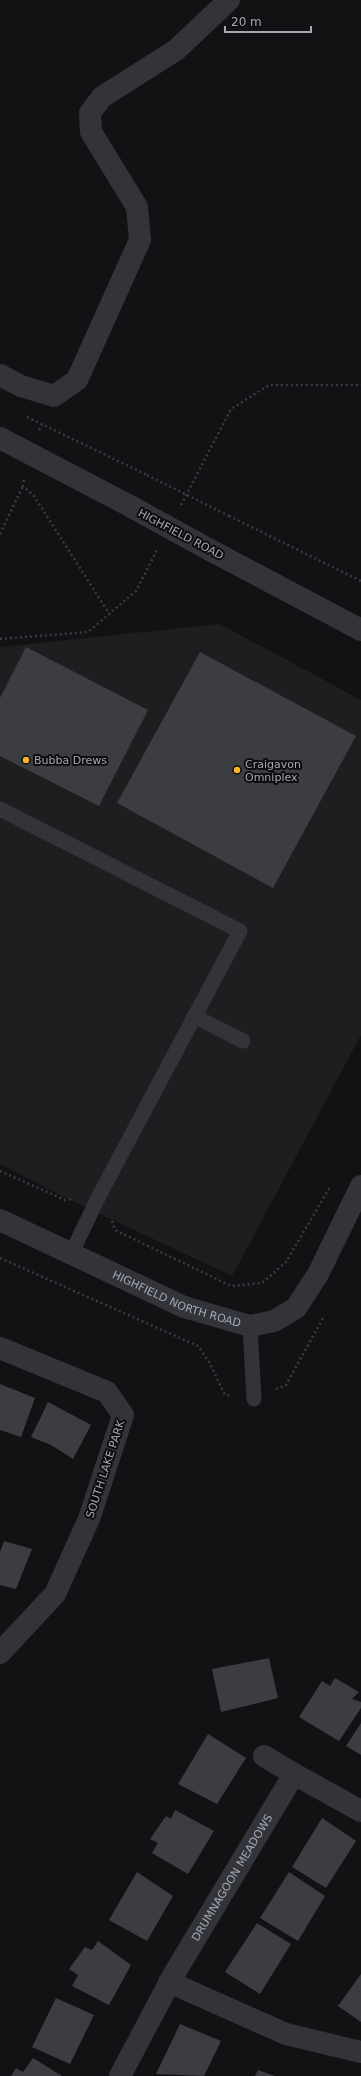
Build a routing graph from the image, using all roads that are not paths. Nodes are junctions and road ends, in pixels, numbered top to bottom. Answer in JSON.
{"nodes":[{"id":1,"x":229,"y":0,"type":"edge"},
{"id":2,"x":0,"y":374,"type":"edge"},
{"id":3,"x":0,"y":438,"type":"edge"},
{"id":4,"x":361,"y":630,"type":"edge"},
{"id":5,"x":0,"y":809,"type":"edge"},
{"id":6,"x":194,"y":1016,"type":"junction"},
{"id":7,"x":243,"y":1041,"type":"dead end"},
{"id":8,"x":359,"y":1190,"type":"edge"},
{"id":9,"x":0,"y":1220,"type":"edge"},
{"id":10,"x":72,"y":1252,"type":"junction"},
{"id":11,"x":250,"y":1326,"type":"junction"},
{"id":12,"x":0,"y":1348,"type":"edge"},
{"id":13,"x":254,"y":1399,"type":"road end"},
{"id":14,"x":3,"y":1644,"type":"edge"},
{"id":15,"x":264,"y":1756,"type":"dead end"},
{"id":16,"x":294,"y":1774,"type":"junction"},
{"id":17,"x":361,"y":1811,"type":"edge"},
{"id":18,"x":169,"y":1982,"type":"junction"},
{"id":19,"x":361,"y":2052,"type":"edge"},
{"id":20,"x":120,"y":2076,"type":"edge"}],
"edges":[{"from":1,"to":2,"type":"street"},
{"from":3,"to":4,"type":"street","name":"HIGHFIELD ROAD","bridge":true},
{"from":5,"to":6,"type":"lane"},
{"from":6,"to":7,"type":"lane"},
{"from":6,"to":10,"type":"lane"},
{"from":8,"to":11,"type":"street","name":"HIGHFIELD NORTH ROAD"},
{"from":9,"to":10,"type":"street","name":"HIGHFIELD NORTH ROAD"},
{"from":10,"to":11,"type":"street","name":"HIGHFIELD NORTH ROAD"},
{"from":11,"to":13,"type":"lane"},
{"from":12,"to":14,"type":"street","name":"SOUTH LAKE PARK"},
{"from":15,"to":16,"type":"street"},
{"from":16,"to":17,"type":"street"},
{"from":16,"to":18,"type":"street","name":"DRUMNAGOON MEADOWS"},
{"from":18,"to":19,"type":"street"},
{"from":18,"to":20,"type":"street","name":"DRUMNAGOON MEADOWS"}]}
